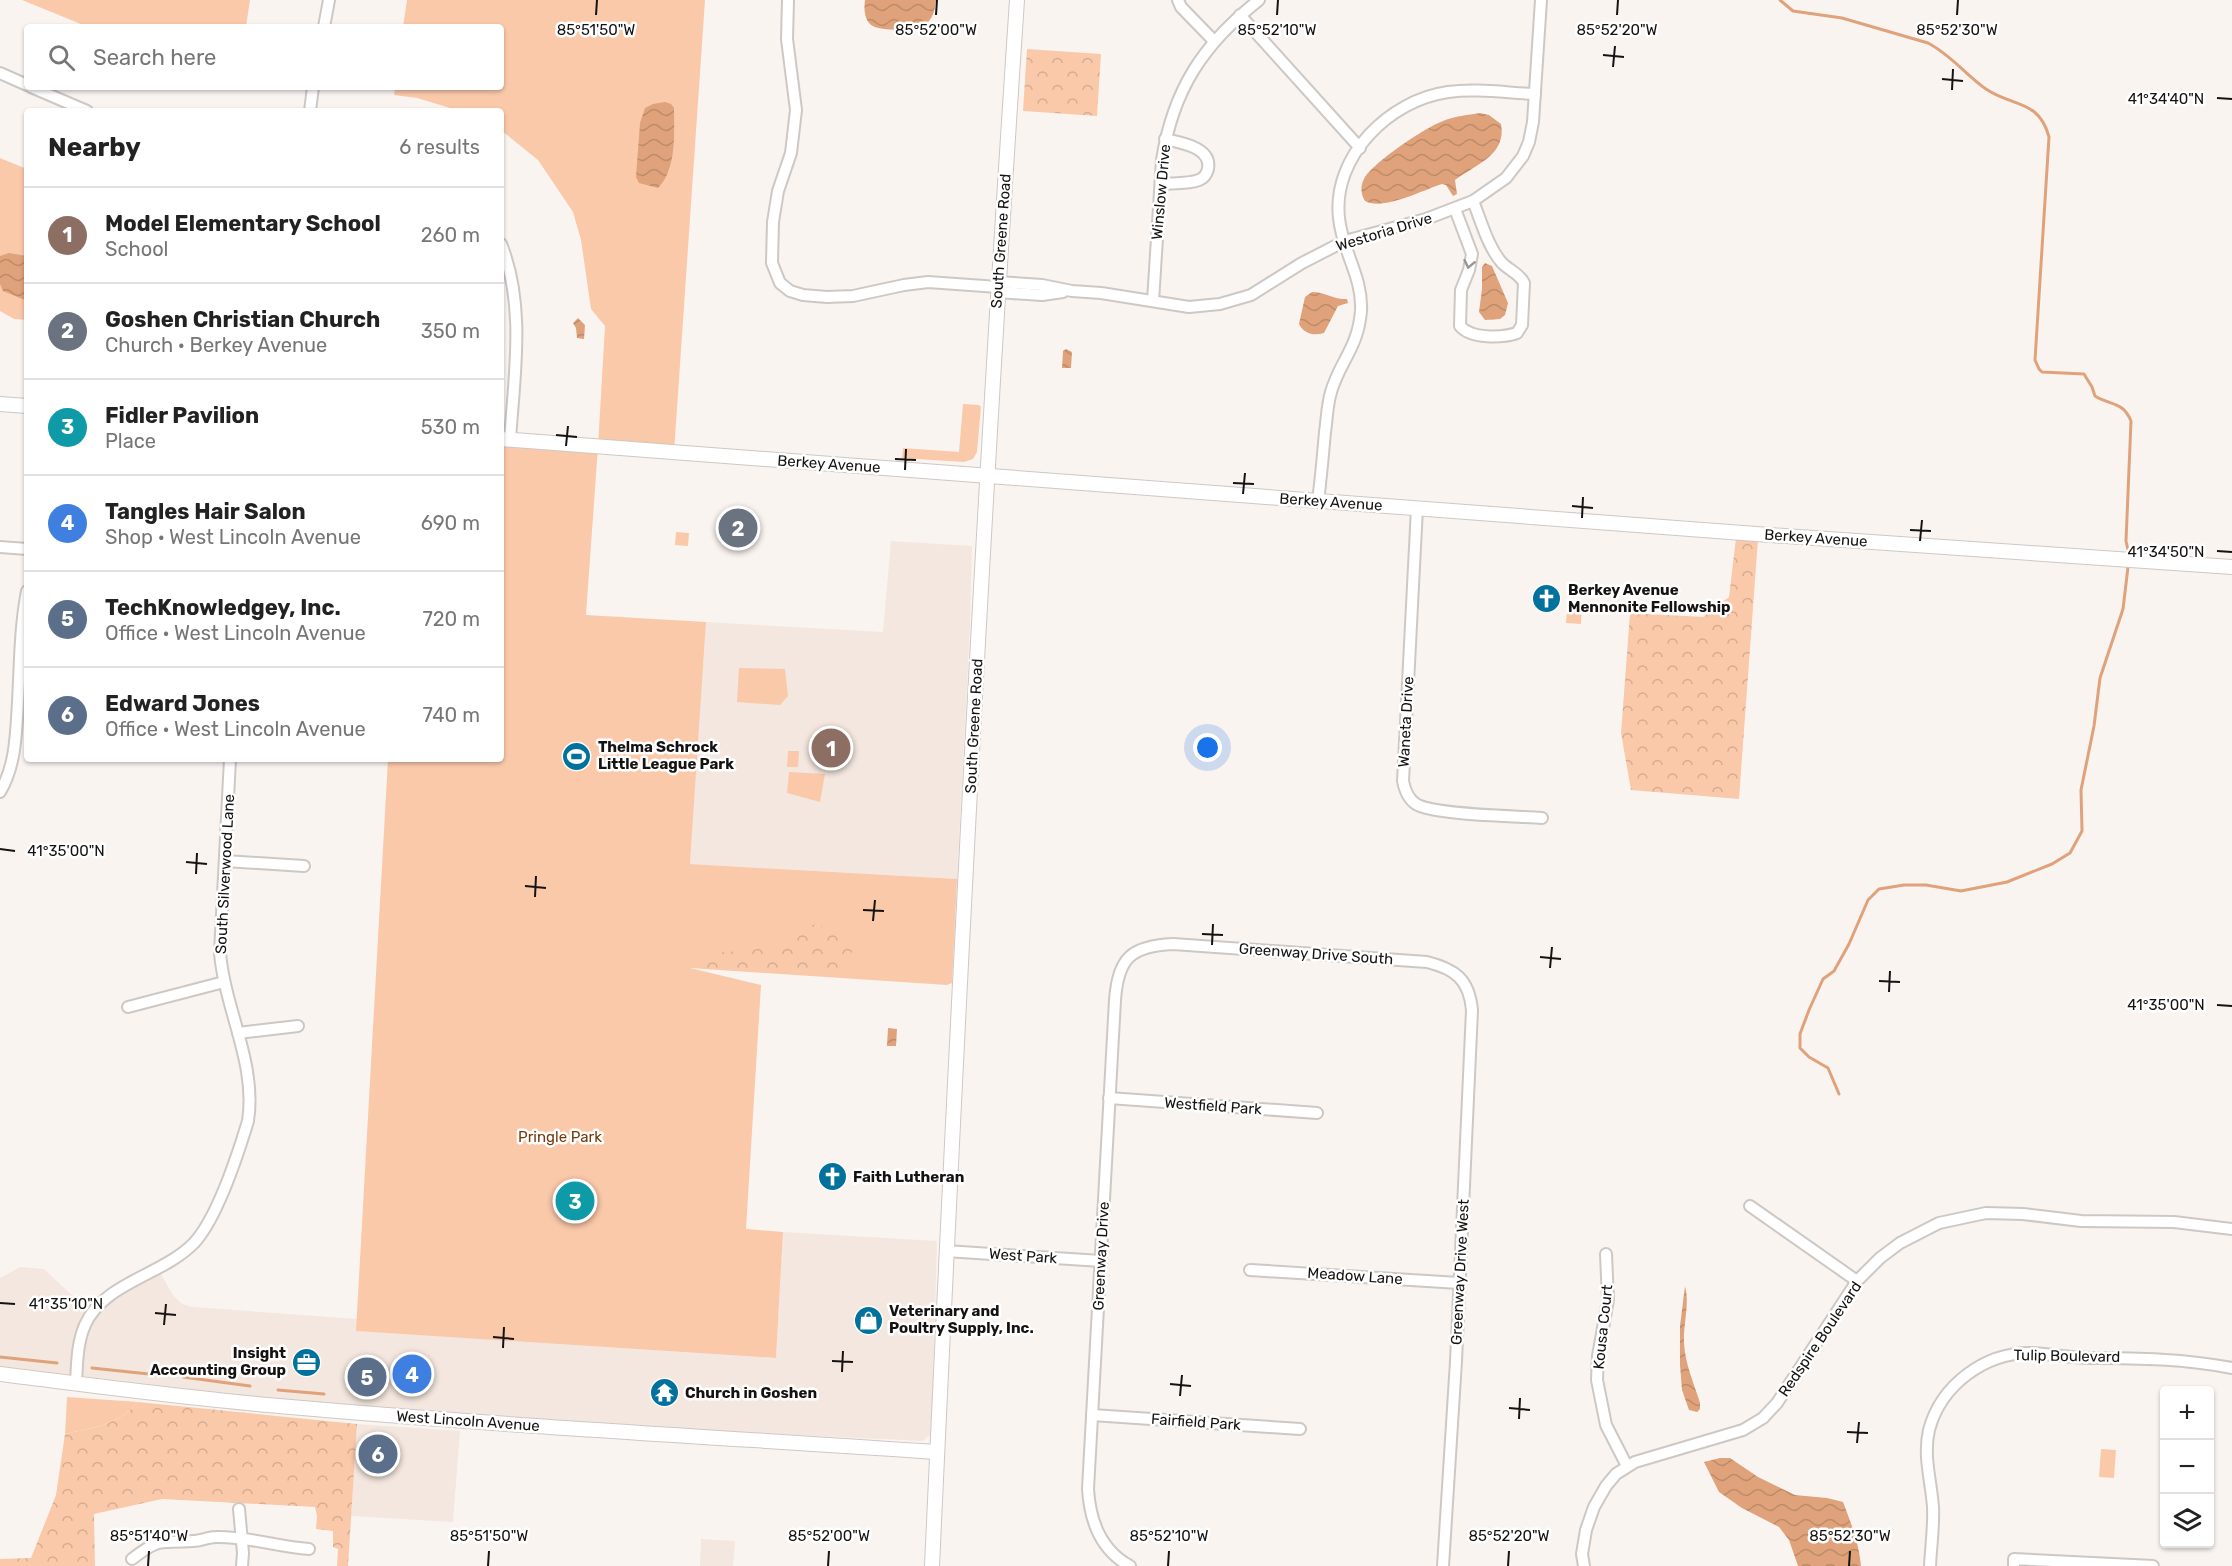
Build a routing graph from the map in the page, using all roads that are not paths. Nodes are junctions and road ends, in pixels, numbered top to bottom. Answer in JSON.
{"nodes":[{"id":1,"x":328,"y":0,"type":"edge"},
{"id":2,"x":788,"y":0,"type":"edge"},
{"id":3,"x":1017,"y":0,"type":"edge"},
{"id":4,"x":1178,"y":0,"type":"edge"},
{"id":5,"x":1259,"y":0,"type":"edge"},
{"id":6,"x":1541,"y":0,"type":"edge"},
{"id":7,"x":1240,"y":15,"type":"junction"},
{"id":8,"x":324,"y":24,"type":"edge"},
{"id":9,"x":1214,"y":41,"type":"junction"},
{"id":10,"x":0,"y":73,"type":"edge"},
{"id":11,"x":24,"y":84,"type":"edge"},
{"id":12,"x":38,"y":90,"type":"edge"},
{"id":13,"x":313,"y":90,"type":"edge"},
{"id":14,"x":1535,"y":94,"type":"junction"},
{"id":15,"x":80,"y":108,"type":"edge"},
{"id":16,"x":310,"y":108,"type":"edge"},
{"id":17,"x":1166,"y":139,"type":"junction"},
{"id":18,"x":1360,"y":148,"type":"junction"},
{"id":19,"x":1161,"y":184,"type":"junction"},
{"id":20,"x":1473,"y":201,"type":"junction"},
{"id":21,"x":1455,"y":209,"type":"junction"},
{"id":22,"x":1345,"y":242,"type":"junction"},
{"id":23,"x":504,"y":254,"type":"edge"},
{"id":24,"x":998,"y":287,"type":"junction"},
{"id":25,"x":1153,"y":301,"type":"junction"},
{"id":26,"x":0,"y":404,"type":"edge"},
{"id":27,"x":24,"y":406,"type":"edge"},
{"id":28,"x":505,"y":440,"type":"edge"},
{"id":29,"x":987,"y":475,"type":"junction"},
{"id":30,"x":1318,"y":501,"type":"junction"},
{"id":31,"x":1417,"y":508,"type":"junction"},
{"id":32,"x":0,"y":547,"type":"edge"},
{"id":33,"x":24,"y":549,"type":"edge"},
{"id":34,"x":2232,"y":567,"type":"edge"},
{"id":35,"x":24,"y":615,"type":"edge"},
{"id":36,"x":231,"y":762,"type":"edge"},
{"id":37,"x":0,"y":792,"type":"edge"},
{"id":38,"x":1542,"y":818,"type":"dead end"},
{"id":39,"x":225,"y":861,"type":"junction"},
{"id":40,"x":304,"y":866,"type":"dead end"},
{"id":41,"x":1130,"y":955,"type":"joint"},
{"id":42,"x":1463,"y":980,"type":"joint"},
{"id":43,"x":224,"y":982,"type":"junction"},
{"id":44,"x":128,"y":1007,"type":"dead end"},
{"id":45,"x":298,"y":1026,"type":"dead end"},
{"id":46,"x":238,"y":1033,"type":"junction"},
{"id":47,"x":1109,"y":1098,"type":"junction"},
{"id":48,"x":1317,"y":1113,"type":"dead end"},
{"id":49,"x":1750,"y":1206,"type":"dead end"},
{"id":50,"x":2232,"y":1230,"type":"edge"},
{"id":51,"x":946,"y":1251,"type":"junction"},
{"id":52,"x":1606,"y":1254,"type":"dead end"},
{"id":53,"x":1101,"y":1261,"type":"junction"},
{"id":54,"x":1250,"y":1270,"type":"dead end"},
{"id":55,"x":1857,"y":1281,"type":"junction"},
{"id":56,"x":1459,"y":1283,"type":"junction"},
{"id":57,"x":2232,"y":1368,"type":"edge"},
{"id":58,"x":0,"y":1374,"type":"edge"},
{"id":59,"x":76,"y":1384,"type":"junction"},
{"id":60,"x":1092,"y":1415,"type":"junction"},
{"id":61,"x":1300,"y":1429,"type":"dead end"},
{"id":62,"x":937,"y":1452,"type":"junction"},
{"id":63,"x":1627,"y":1466,"type":"junction"},
{"id":64,"x":239,"y":1509,"type":"dead end"},
{"id":65,"x":242,"y":1539,"type":"junction"},
{"id":66,"x":309,"y":1549,"type":"dead end"},
{"id":67,"x":132,"y":1559,"type":"dead end"},
{"id":68,"x":2102,"y":1565,"type":"edge"},
{"id":69,"x":242,"y":1566,"type":"edge"},
{"id":70,"x":932,"y":1566,"type":"edge"},
{"id":71,"x":1130,"y":1566,"type":"edge"},
{"id":72,"x":1443,"y":1566,"type":"edge"},
{"id":73,"x":1584,"y":1566,"type":"edge"},
{"id":74,"x":1930,"y":1566,"type":"edge"},
{"id":75,"x":2014,"y":1566,"type":"edge"},
{"id":76,"x":2153,"y":1566,"type":"edge"}],
"edges":[{"from":1,"to":8,"type":"street"},
{"from":2,"to":24,"type":"street","name":"Westoria Drive"},
{"from":3,"to":24,"type":"street","name":"South Greene Road"},
{"from":4,"to":9,"type":"street"},
{"from":5,"to":7,"type":"street","name":"Winslow Drive"},
{"from":6,"to":14,"type":"street","name":"Westoria Drive"},
{"from":7,"to":9,"type":"street","name":"Winslow Drive"},
{"from":7,"to":18,"type":"street"},
{"from":9,"to":17,"type":"street","name":"Winslow Drive"},
{"from":10,"to":11,"type":"street"},
{"from":12,"to":15,"type":"street"},
{"from":13,"to":16,"type":"street"},
{"from":14,"to":18,"type":"street"},
{"from":14,"to":20,"type":"street","name":"Westoria Drive"},
{"from":17,"to":19,"type":"street","name":"Winslow Drive"},
{"from":17,"to":19,"type":"street"},
{"from":18,"to":22,"type":"street"},
{"from":19,"to":25,"type":"street","name":"Winslow Drive"},
{"from":20,"to":21,"type":"street","name":"Westoria Drive"},
{"from":21,"to":20,"type":"street","one_way":true},
{"from":21,"to":22,"type":"street","name":"Westoria Drive"},
{"from":22,"to":25,"type":"street","name":"Westoria Drive"},
{"from":22,"to":30,"type":"street"},
{"from":23,"to":28,"type":"street"},
{"from":24,"to":25,"type":"street","name":"Westoria Drive"},
{"from":24,"to":29,"type":"street","name":"South Greene Road"},
{"from":26,"to":27,"type":"street"},
{"from":28,"to":29,"type":"street","name":"Berkey Avenue"},
{"from":29,"to":30,"type":"street","name":"Berkey Avenue"},
{"from":29,"to":51,"type":"street","name":"South Greene Road"},
{"from":30,"to":31,"type":"street","name":"Berkey Avenue"},
{"from":31,"to":34,"type":"street","name":"Berkey Avenue"},
{"from":31,"to":38,"type":"street","name":"Waneta Drive"},
{"from":32,"to":33,"type":"street"},
{"from":35,"to":37,"type":"street"},
{"from":36,"to":39,"type":"street","name":"South Silverwood Lane"},
{"from":39,"to":40,"type":"street"},
{"from":39,"to":43,"type":"street","name":"South Silverwood Lane"},
{"from":41,"to":42,"type":"street","name":"Greenway Drive South"},
{"from":41,"to":47,"type":"street","name":"Greenway Drive"},
{"from":42,"to":56,"type":"street","name":"Greenway Drive West"},
{"from":43,"to":44,"type":"street"},
{"from":43,"to":46,"type":"street","name":"South Silverwood Lane"},
{"from":45,"to":46,"type":"street"},
{"from":46,"to":59,"type":"street","name":"South Silverwood Lane"},
{"from":47,"to":48,"type":"street","name":"Westfield Park"},
{"from":47,"to":53,"type":"street","name":"Greenway Drive"},
{"from":49,"to":55,"type":"street"},
{"from":50,"to":55,"type":"street","name":"Redspire Boulevard"},
{"from":51,"to":53,"type":"street","name":"West Park"},
{"from":51,"to":62,"type":"street","name":"South Greene Road"},
{"from":52,"to":63,"type":"street","name":"Kousa Court"},
{"from":53,"to":60,"type":"street","name":"Greenway Drive"},
{"from":54,"to":56,"type":"street","name":"Meadow Lane"},
{"from":55,"to":63,"type":"street","name":"Redspire Boulevard"},
{"from":56,"to":72,"type":"street","name":"Greenway Drive West"},
{"from":57,"to":74,"type":"street","name":"Tulip Boulevard"},
{"from":58,"to":59,"type":"street","name":"West Lincoln Avenue"},
{"from":59,"to":62,"type":"street","name":"West Lincoln Avenue"},
{"from":60,"to":61,"type":"street","name":"Fairfield Park"},
{"from":60,"to":71,"type":"street","name":"Greenway Drive"},
{"from":62,"to":70,"type":"street","name":"South Greene Road"},
{"from":63,"to":73,"type":"street","name":"Redspire Boulevard"},
{"from":64,"to":65,"type":"street"},
{"from":65,"to":66,"type":"street"},
{"from":65,"to":67,"type":"street"},
{"from":65,"to":69,"type":"street"},
{"from":68,"to":75,"type":"street"},
{"from":68,"to":76,"type":"street"}]}
